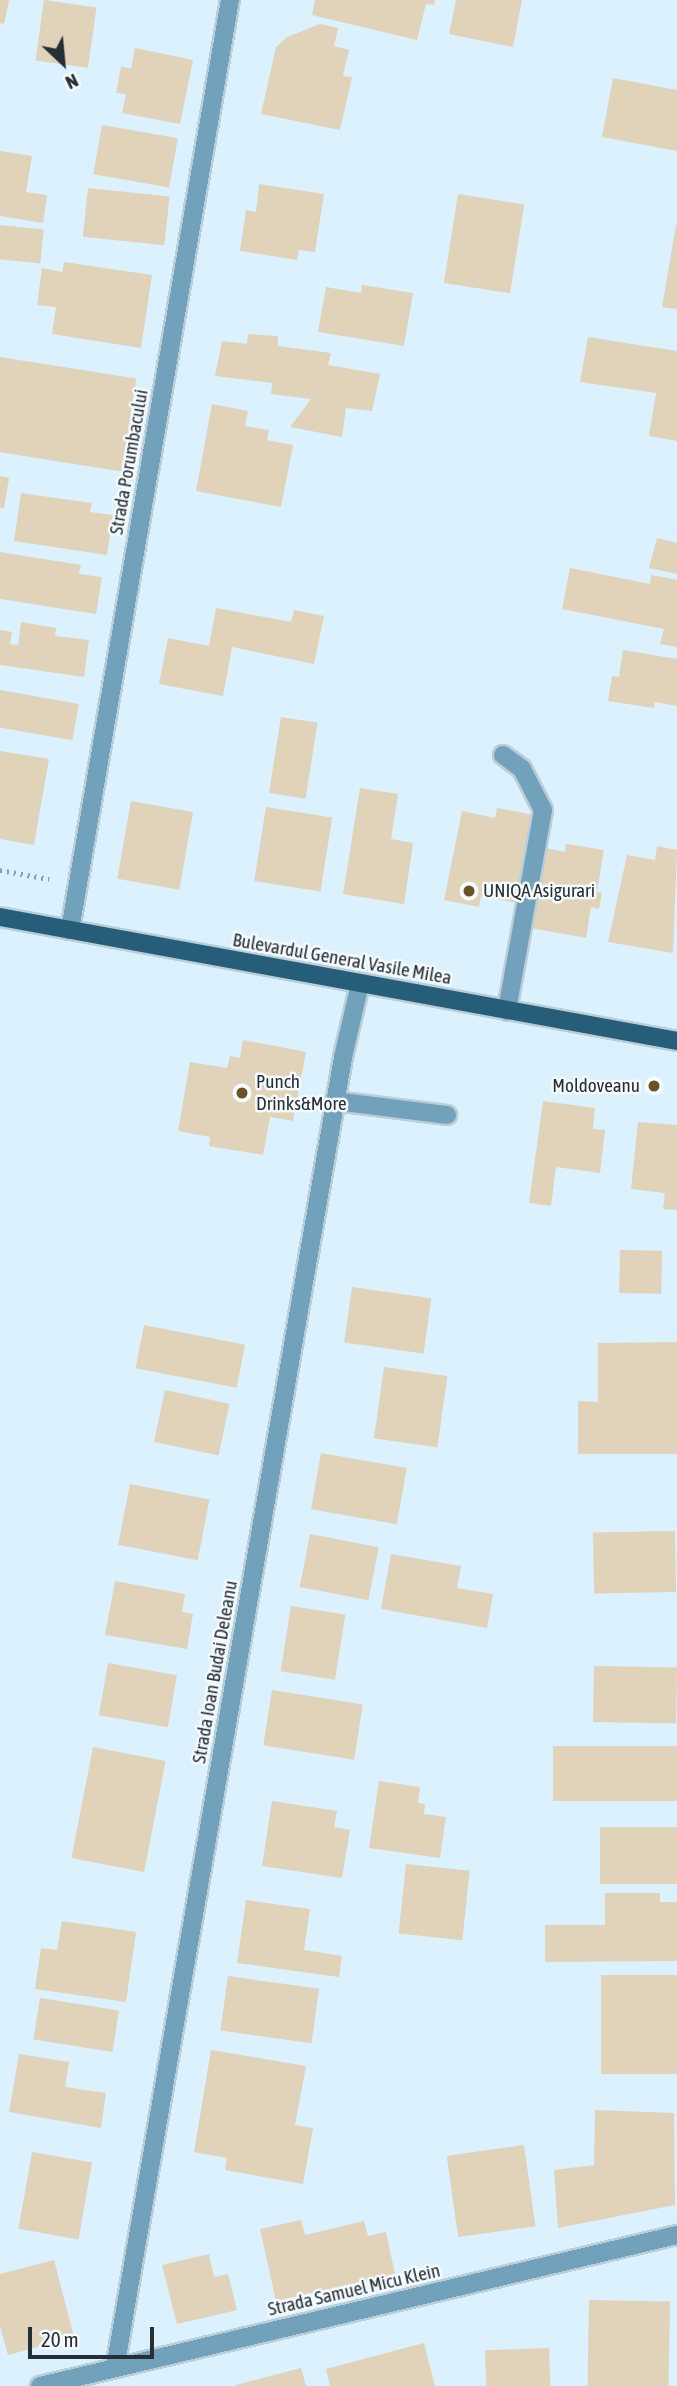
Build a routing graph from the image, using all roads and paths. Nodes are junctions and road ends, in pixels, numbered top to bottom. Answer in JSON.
{"nodes":[{"id":1,"x":230,"y":0,"type":"edge"},
{"id":2,"x":503,"y":755,"type":"dead end"},
{"id":3,"x":0,"y":917,"type":"edge"},
{"id":4,"x":70,"y":930,"type":"junction"},
{"id":5,"x":360,"y":984,"type":"junction"},
{"id":6,"x":507,"y":1011,"type":"junction"},
{"id":7,"x":677,"y":1041,"type":"edge"},
{"id":8,"x":335,"y":1101,"type":"junction"},
{"id":9,"x":447,"y":1115,"type":"dead end"},
{"id":10,"x":677,"y":2235,"type":"edge"},
{"id":11,"x":115,"y":2368,"type":"junction"},
{"id":12,"x":40,"y":2386,"type":"edge"}],
"edges":[{"from":1,"to":4,"type":"street","name":"Strada Porumbacului"},
{"from":2,"to":6,"type":"street"},
{"from":3,"to":4,"type":"main road","name":"Bulevardul General Vasile Milea"},
{"from":4,"to":5,"type":"main road","name":"Bulevardul General Vasile Milea"},
{"from":5,"to":6,"type":"main road","name":"Bulevardul General Vasile Milea"},
{"from":5,"to":8,"type":"street","name":"Strada Ioan Budai Deleanu"},
{"from":6,"to":7,"type":"main road","name":"Bulevardul General Vasile Milea"},
{"from":8,"to":9,"type":"street"},
{"from":8,"to":11,"type":"street","name":"Strada Ioan Budai Deleanu"},
{"from":10,"to":11,"type":"street","name":"Strada Samuel Micu Klein"},
{"from":11,"to":12,"type":"street","name":"Strada Samuel Micu Klein"}]}
